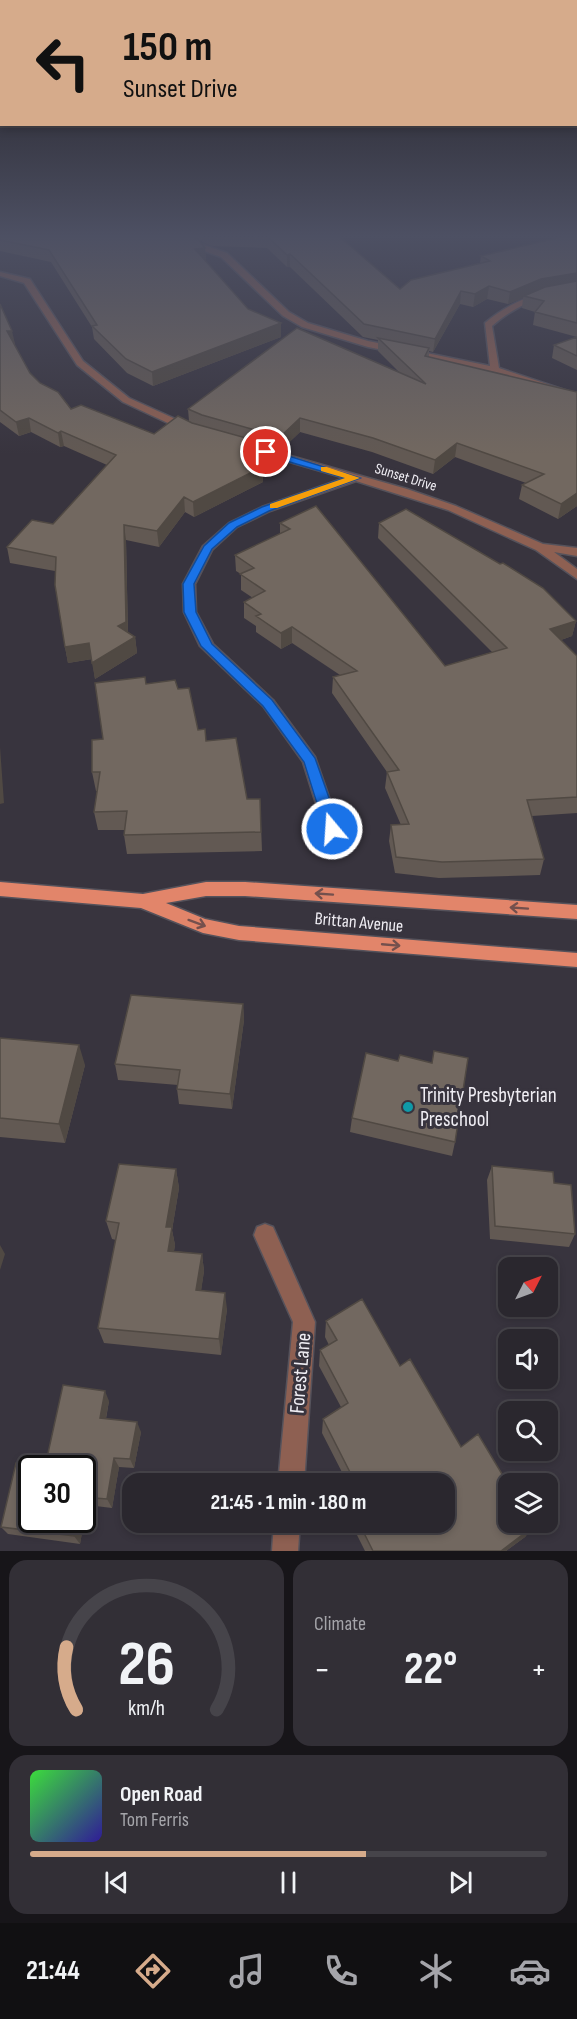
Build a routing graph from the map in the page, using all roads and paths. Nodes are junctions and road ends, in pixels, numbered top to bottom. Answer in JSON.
{"nodes":[{"id":1,"x":45,"y":309,"type":"edge"},
{"id":2,"x":281,"y":309,"type":"edge"},
{"id":3,"x":504,"y":309,"type":"edge"},
{"id":4,"x":495,"y":370,"type":"junction"},
{"id":5,"x":577,"y":396,"type":"edge"},
{"id":6,"x":198,"y":433,"type":"edge"},
{"id":7,"x":243,"y":446,"type":"edge"},
{"id":8,"x":355,"y":478,"type":"junction"},
{"id":9,"x":540,"y":547,"type":"junction"},
{"id":10,"x":577,"y":552,"type":"edge"},
{"id":11,"x":577,"y":575,"type":"edge"},
{"id":12,"x":332,"y":829,"type":"dead end"},
{"id":13,"x":0,"y":889,"type":"edge"},
{"id":14,"x":143,"y":901,"type":"junction"},
{"id":15,"x":577,"y":912,"type":"edge"},
{"id":16,"x":577,"y":960,"type":"edge"},
{"id":17,"x":265,"y":1235,"type":"dead end"},
{"id":18,"x":292,"y":1473,"type":"edge"},
{"id":19,"x":286,"y":1533,"type":"edge"},
{"id":20,"x":285,"y":1551,"type":"edge"}],
"edges":[{"from":1,"to":6,"type":"street"},
{"from":2,"to":4,"type":"street"},
{"from":3,"to":4,"type":"street"},
{"from":4,"to":5,"type":"street"},
{"from":7,"to":8,"type":"street","name":"Sunset Drive"},
{"from":8,"to":9,"type":"street","name":"Sunset Drive"},
{"from":8,"to":12,"type":"street"},
{"from":9,"to":10,"type":"street","name":"Sunset Drive"},
{"from":9,"to":11,"type":"street"},
{"from":13,"to":14,"type":"main road","name":"Brittan Avenue"},
{"from":15,"to":14,"type":"main road","name":"Brittan Avenue","one_way":true},
{"from":14,"to":16,"type":"main road","name":"Brittan Avenue","one_way":true},
{"from":17,"to":18,"type":"street","name":"Forest Lane"},
{"from":19,"to":20,"type":"street"}]}
